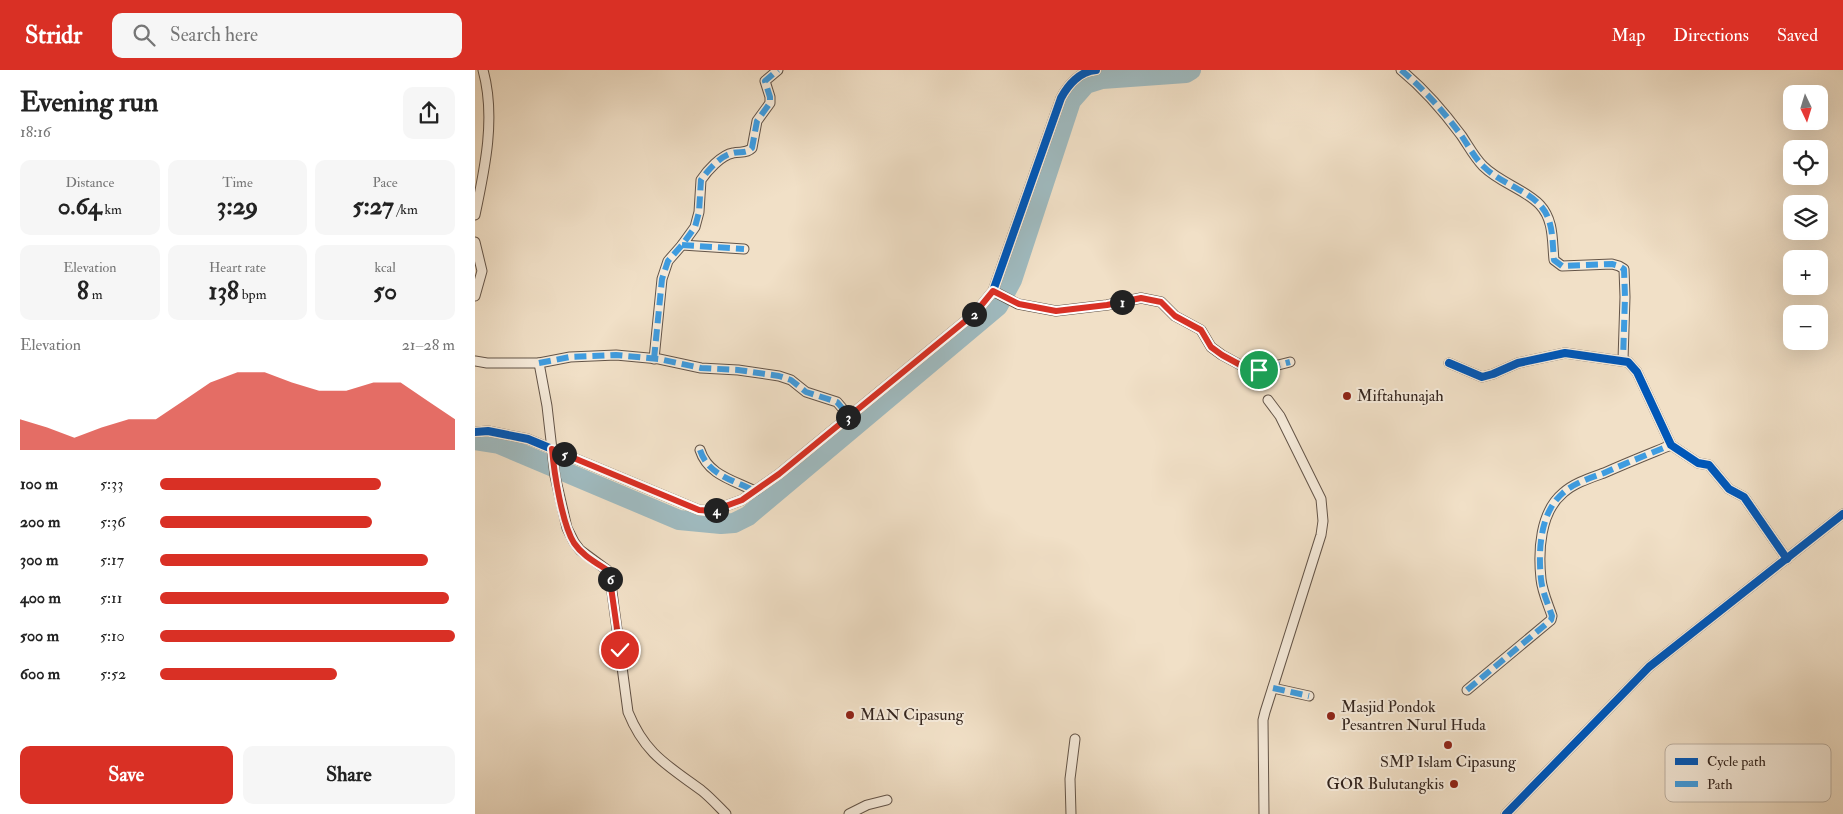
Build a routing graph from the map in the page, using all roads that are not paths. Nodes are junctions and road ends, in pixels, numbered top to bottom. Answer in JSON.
{"nodes":[{"id":1,"x":483,"y":70,"type":"edge"},
{"id":2,"x":778,"y":70,"type":"edge"},
{"id":3,"x":1090,"y":70,"type":"edge"},
{"id":4,"x":1096,"y":70,"type":"edge"},
{"id":5,"x":1401,"y":70,"type":"edge"},
{"id":6,"x":475,"y":215,"type":"edge"},
{"id":7,"x":475,"y":242,"type":"edge"},
{"id":8,"x":682,"y":245,"type":"junction"},
{"id":9,"x":744,"y":249,"type":"dead end"},
{"id":10,"x":995,"y":292,"type":"junction"},
{"id":11,"x":475,"y":296,"type":"edge"},
{"id":12,"x":655,"y":359,"type":"junction"},
{"id":13,"x":1623,"y":360,"type":"junction"},
{"id":14,"x":475,"y":361,"type":"edge"},
{"id":15,"x":1290,"y":362,"type":"dead end"},
{"id":16,"x":1449,"y":362,"type":"dead end"},
{"id":17,"x":539,"y":363,"type":"junction"},
{"id":18,"x":1269,"y":400,"type":"dead end"},
{"id":19,"x":849,"y":416,"type":"junction"},
{"id":20,"x":475,"y":432,"type":"edge"},
{"id":21,"x":1671,"y":445,"type":"junction"},
{"id":22,"x":700,"y":450,"type":"dead end"},
{"id":23,"x":553,"y":453,"type":"junction"},
{"id":24,"x":755,"y":491,"type":"junction"},
{"id":25,"x":1843,"y":514,"type":"edge"},
{"id":26,"x":1787,"y":559,"type":"junction"},
{"id":27,"x":1273,"y":688,"type":"junction"},
{"id":28,"x":1467,"y":690,"type":"dead end"},
{"id":29,"x":1309,"y":696,"type":"dead end"},
{"id":30,"x":1075,"y":739,"type":"dead end"},
{"id":31,"x":887,"y":800,"type":"dead end"},
{"id":32,"x":726,"y":814,"type":"edge"},
{"id":33,"x":849,"y":814,"type":"edge"},
{"id":34,"x":1071,"y":814,"type":"edge"},
{"id":35,"x":1264,"y":814,"type":"edge"},
{"id":36,"x":1506,"y":814,"type":"edge"}],
"edges":[{"from":1,"to":6,"type":"street"},
{"from":2,"to":8,"type":"street"},
{"from":3,"to":4,"type":"street"},
{"from":3,"to":10,"type":"street"},
{"from":5,"to":13,"type":"street"},
{"from":7,"to":11,"type":"street"},
{"from":8,"to":9,"type":"street"},
{"from":8,"to":12,"type":"street"},
{"from":10,"to":15,"type":"street"},
{"from":10,"to":19,"type":"street"},
{"from":12,"to":17,"type":"street"},
{"from":12,"to":19,"type":"street"},
{"from":13,"to":16,"type":"street"},
{"from":13,"to":21,"type":"street"},
{"from":14,"to":17,"type":"street"},
{"from":17,"to":23,"type":"street"},
{"from":18,"to":27,"type":"street"},
{"from":19,"to":24,"type":"street"},
{"from":20,"to":23,"type":"street"},
{"from":21,"to":26,"type":"street"},
{"from":21,"to":28,"type":"street"},
{"from":22,"to":24,"type":"street"},
{"from":23,"to":24,"type":"street"},
{"from":23,"to":32,"type":"street"},
{"from":25,"to":26,"type":"street"},
{"from":26,"to":36,"type":"street"},
{"from":27,"to":29,"type":"street"},
{"from":27,"to":35,"type":"street"},
{"from":30,"to":34,"type":"street"},
{"from":31,"to":33,"type":"street"}]}
